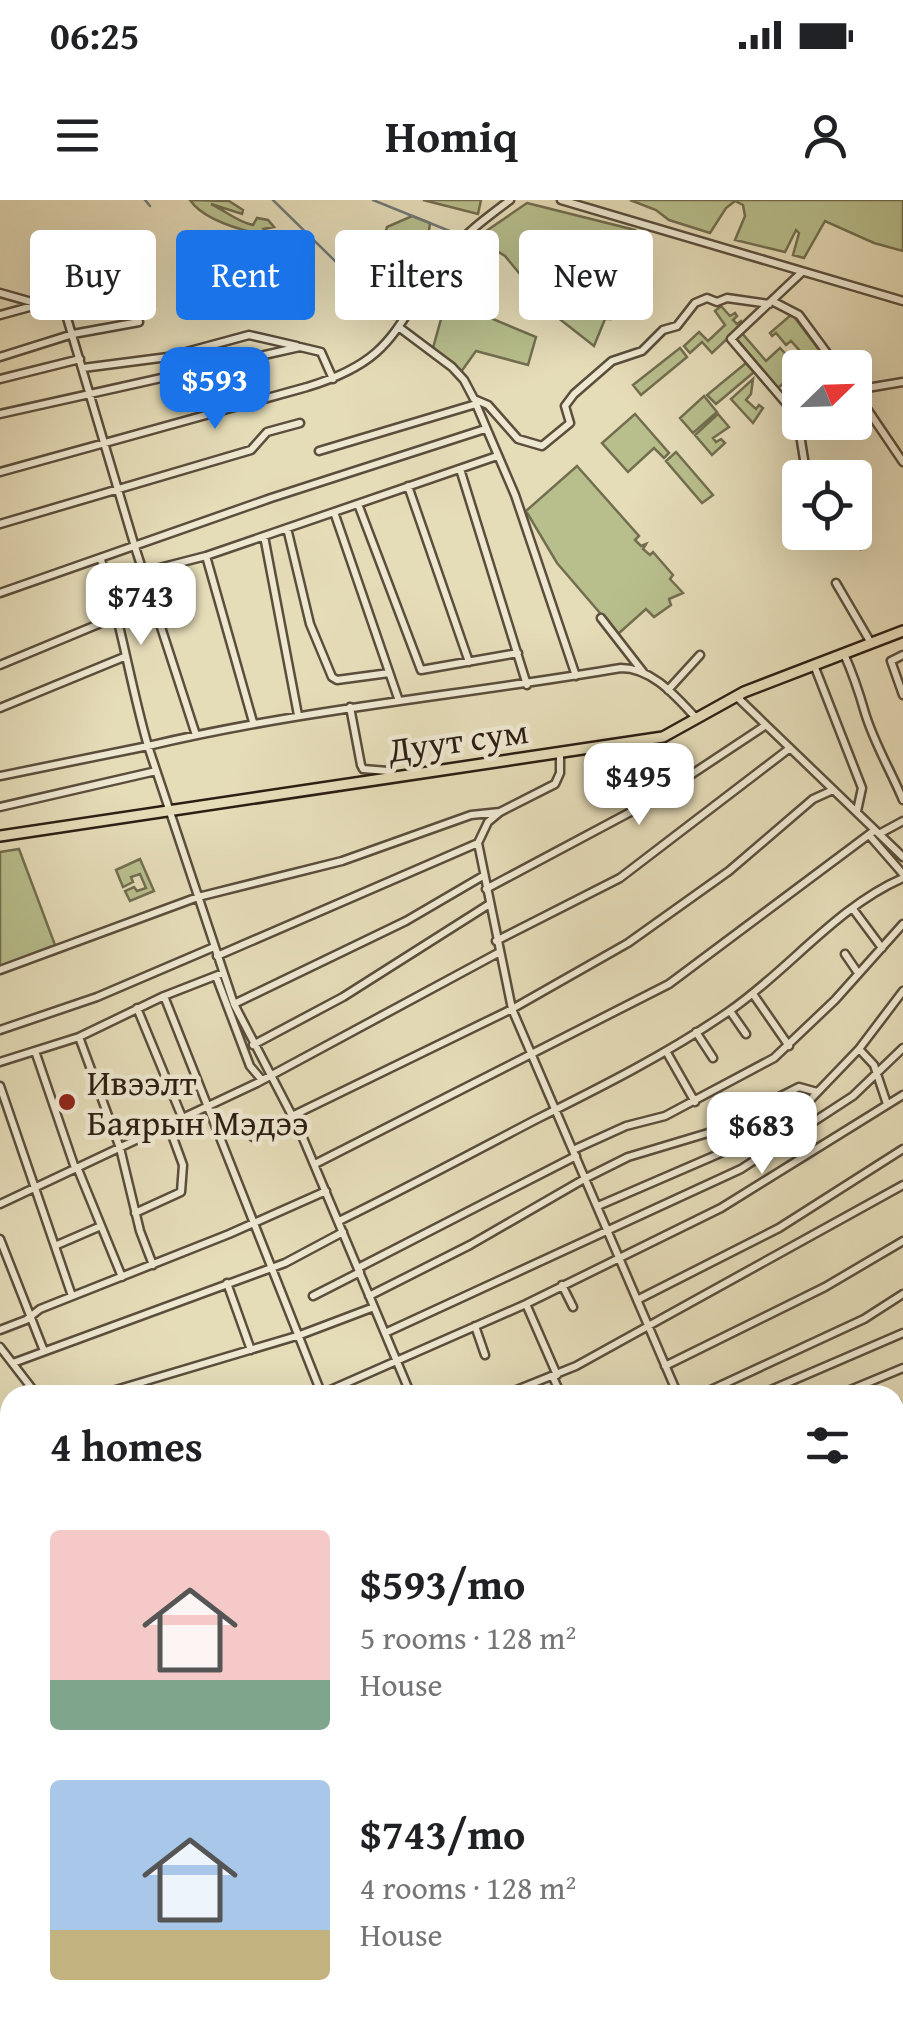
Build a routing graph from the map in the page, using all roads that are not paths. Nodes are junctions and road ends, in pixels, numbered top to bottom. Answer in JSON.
{"nodes":[{"id":1,"x":510,"y":200,"type":"edge"},
{"id":2,"x":561,"y":200,"type":"edge"},
{"id":3,"x":802,"y":272,"type":"junction"},
{"id":4,"x":0,"y":293,"type":"edge"},
{"id":5,"x":903,"y":301,"type":"edge"},
{"id":6,"x":770,"y":302,"type":"junction"},
{"id":7,"x":30,"y":303,"type":"edge"},
{"id":8,"x":30,"y":307,"type":"edge"},
{"id":9,"x":0,"y":315,"type":"edge"},
{"id":10,"x":65,"y":320,"type":"edge"},
{"id":11,"x":139,"y":322,"type":"dead end"},
{"id":12,"x":400,"y":328,"type":"junction"},
{"id":13,"x":73,"y":334,"type":"junction"},
{"id":14,"x":300,"y":347,"type":"junction"},
{"id":15,"x":825,"y":350,"type":"edge"},
{"id":16,"x":0,"y":357,"type":"edge"},
{"id":17,"x":82,"y":364,"type":"junction"},
{"id":18,"x":0,"y":379,"type":"edge"},
{"id":19,"x":334,"y":379,"type":"junction"},
{"id":20,"x":903,"y":382,"type":"edge"},
{"id":21,"x":872,"y":388,"type":"edge"},
{"id":22,"x":89,"y":395,"type":"junction"},
{"id":23,"x":475,"y":401,"type":"junction"},
{"id":24,"x":0,"y":414,"type":"edge"},
{"id":25,"x":872,"y":416,"type":"edge"},
{"id":26,"x":300,"y":424,"type":"dead end"},
{"id":27,"x":485,"y":429,"type":"junction"},
{"id":28,"x":105,"y":445,"type":"junction"},
{"id":29,"x":319,"y":451,"type":"dead end"},
{"id":30,"x":497,"y":456,"type":"junction"},
{"id":31,"x":804,"y":460,"type":"edge"},
{"id":32,"x":903,"y":462,"type":"edge"},
{"id":33,"x":460,"y":469,"type":"junction"},
{"id":34,"x":0,"y":472,"type":"edge"},
{"id":35,"x":408,"y":486,"type":"junction"},
{"id":36,"x":118,"y":490,"type":"junction"},
{"id":37,"x":358,"y":504,"type":"junction"},
{"id":38,"x":334,"y":512,"type":"junction"},
{"id":39,"x":0,"y":524,"type":"edge"},
{"id":40,"x":287,"y":528,"type":"junction"},
{"id":41,"x":264,"y":536,"type":"junction"},
{"id":42,"x":135,"y":547,"type":"junction"},
{"id":43,"x":206,"y":556,"type":"junction"},
{"id":44,"x":101,"y":560,"type":"junction"},
{"id":45,"x":144,"y":572,"type":"junction"},
{"id":46,"x":836,"y":583,"type":"dead end"},
{"id":47,"x":0,"y":592,"type":"edge"},
{"id":48,"x":118,"y":616,"type":"junction"},
{"id":49,"x":600,"y":618,"type":"dead end"},
{"id":50,"x":903,"y":631,"type":"edge"},
{"id":51,"x":871,"y":643,"type":"junction"},
{"id":52,"x":518,"y":653,"type":"junction"},
{"id":53,"x":844,"y":654,"type":"junction"},
{"id":54,"x":903,"y":654,"type":"edge"},
{"id":55,"x":700,"y":656,"type":"dead end"},
{"id":56,"x":124,"y":657,"type":"junction"},
{"id":57,"x":469,"y":662,"type":"junction"},
{"id":58,"x":814,"y":665,"type":"junction"},
{"id":59,"x":0,"y":666,"type":"edge"},
{"id":60,"x":389,"y":673,"type":"junction"},
{"id":61,"x":644,"y":673,"type":"junction"},
{"id":62,"x":576,"y":676,"type":"junction"},
{"id":63,"x":527,"y":684,"type":"junction"},
{"id":64,"x":668,"y":690,"type":"junction"},
{"id":65,"x":903,"y":695,"type":"edge"},
{"id":66,"x":736,"y":696,"type":"junction"},
{"id":67,"x":399,"y":701,"type":"junction"},
{"id":68,"x":350,"y":707,"type":"junction"},
{"id":69,"x":0,"y":708,"type":"edge"},
{"id":70,"x":298,"y":714,"type":"junction"},
{"id":71,"x":697,"y":719,"type":"junction"},
{"id":72,"x":253,"y":722,"type":"junction"},
{"id":73,"x":766,"y":725,"type":"junction"},
{"id":74,"x":196,"y":735,"type":"junction"},
{"id":75,"x":148,"y":746,"type":"junction"},
{"id":76,"x":790,"y":748,"type":"junction"},
{"id":77,"x":560,"y":754,"type":"junction"},
{"id":78,"x":156,"y":772,"type":"junction"},
{"id":79,"x":0,"y":776,"type":"edge"},
{"id":80,"x":394,"y":778,"type":"junction"},
{"id":81,"x":833,"y":790,"type":"junction"},
{"id":82,"x":903,"y":800,"type":"edge"},
{"id":83,"x":0,"y":808,"type":"edge"},
{"id":84,"x":169,"y":810,"type":"junction"},
{"id":85,"x":500,"y":812,"type":"junction"},
{"id":86,"x":856,"y":812,"type":"junction"},
{"id":87,"x":903,"y":821,"type":"edge"},
{"id":88,"x":874,"y":833,"type":"junction"},
{"id":89,"x":0,"y":836,"type":"edge"},
{"id":90,"x":478,"y":843,"type":"junction"},
{"id":91,"x":903,"y":857,"type":"edge"},
{"id":92,"x":483,"y":876,"type":"junction"},
{"id":93,"x":903,"y":876,"type":"edge"},
{"id":94,"x":486,"y":889,"type":"junction"},
{"id":95,"x":198,"y":898,"type":"junction"},
{"id":96,"x":489,"y":905,"type":"junction"},
{"id":97,"x":853,"y":909,"type":"junction"},
{"id":98,"x":903,"y":924,"type":"edge"},
{"id":99,"x":496,"y":942,"type":"junction"},
{"id":100,"x":214,"y":947,"type":"junction"},
{"id":101,"x":883,"y":949,"type":"junction"},
{"id":102,"x":498,"y":953,"type":"junction"},
{"id":103,"x":845,"y":954,"type":"dead end"},
{"id":104,"x":218,"y":956,"type":"junction"},
{"id":105,"x":0,"y":970,"type":"edge"},
{"id":106,"x":858,"y":973,"type":"junction"},
{"id":107,"x":220,"y":975,"type":"junction"},
{"id":108,"x":903,"y":991,"type":"edge"},
{"id":109,"x":753,"y":994,"type":"junction"},
{"id":110,"x":164,"y":996,"type":"junction"},
{"id":111,"x":234,"y":1004,"type":"junction"},
{"id":112,"x":137,"y":1008,"type":"junction"},
{"id":113,"x":512,"y":1009,"type":"junction"},
{"id":114,"x":730,"y":1011,"type":"junction"},
{"id":115,"x":0,"y":1030,"type":"edge"},
{"id":116,"x":696,"y":1032,"type":"junction"},
{"id":117,"x":746,"y":1034,"type":"dead end"},
{"id":118,"x":79,"y":1037,"type":"junction"},
{"id":119,"x":253,"y":1045,"type":"junction"},
{"id":120,"x":790,"y":1046,"type":"junction"},
{"id":121,"x":903,"y":1048,"type":"edge"},
{"id":122,"x":858,"y":1049,"type":"junction"},
{"id":123,"x":35,"y":1051,"type":"junction"},
{"id":124,"x":666,"y":1051,"type":"junction"},
{"id":125,"x":530,"y":1056,"type":"junction"},
{"id":126,"x":713,"y":1058,"type":"dead end"},
{"id":127,"x":0,"y":1062,"type":"edge"},
{"id":128,"x":876,"y":1072,"type":"junction"},
{"id":129,"x":266,"y":1078,"type":"junction"},
{"id":130,"x":0,"y":1086,"type":"edge"},
{"id":131,"x":817,"y":1092,"type":"junction"},
{"id":132,"x":903,"y":1095,"type":"edge"},
{"id":133,"x":695,"y":1102,"type":"junction"},
{"id":134,"x":887,"y":1104,"type":"junction"},
{"id":135,"x":208,"y":1106,"type":"junction"},
{"id":136,"x":556,"y":1110,"type":"junction"},
{"id":137,"x":293,"y":1116,"type":"junction"},
{"id":138,"x":182,"y":1117,"type":"junction"},
{"id":139,"x":168,"y":1124,"type":"junction"},
{"id":140,"x":253,"y":1138,"type":"dead end"},
{"id":141,"x":120,"y":1148,"type":"junction"},
{"id":142,"x":903,"y":1149,"type":"edge"},
{"id":143,"x":575,"y":1153,"type":"junction"},
{"id":144,"x":314,"y":1164,"type":"junction"},
{"id":145,"x":76,"y":1168,"type":"junction"},
{"id":146,"x":586,"y":1178,"type":"junction"},
{"id":147,"x":903,"y":1185,"type":"edge"},
{"id":148,"x":34,"y":1188,"type":"junction"},
{"id":149,"x":326,"y":1191,"type":"junction"},
{"id":150,"x":0,"y":1204,"type":"edge"},
{"id":151,"x":598,"y":1206,"type":"junction"},
{"id":152,"x":134,"y":1212,"type":"junction"},
{"id":153,"x":338,"y":1222,"type":"junction"},
{"id":154,"x":254,"y":1223,"type":"junction"},
{"id":155,"x":100,"y":1226,"type":"junction"},
{"id":156,"x":608,"y":1230,"type":"junction"},
{"id":157,"x":343,"y":1232,"type":"junction"},
{"id":158,"x":0,"y":1239,"type":"edge"},
{"id":159,"x":903,"y":1241,"type":"edge"},
{"id":160,"x":56,"y":1244,"type":"junction"},
{"id":161,"x":619,"y":1256,"type":"junction"},
{"id":162,"x":152,"y":1265,"type":"junction"},
{"id":163,"x":272,"y":1268,"type":"junction"},
{"id":164,"x":359,"y":1270,"type":"junction"},
{"id":165,"x":122,"y":1277,"type":"junction"},
{"id":166,"x":227,"y":1283,"type":"junction"},
{"id":167,"x":562,"y":1285,"type":"junction"},
{"id":168,"x":903,"y":1294,"type":"edge"},
{"id":169,"x":72,"y":1296,"type":"junction"},
{"id":170,"x":314,"y":1296,"type":"dead end"},
{"id":171,"x":369,"y":1296,"type":"junction"},
{"id":172,"x":637,"y":1300,"type":"junction"},
{"id":173,"x":526,"y":1304,"type":"junction"},
{"id":174,"x":572,"y":1307,"type":"dead end"},
{"id":175,"x":374,"y":1308,"type":"junction"},
{"id":176,"x":30,"y":1316,"type":"junction"},
{"id":177,"x":475,"y":1326,"type":"junction"},
{"id":178,"x":648,"y":1326,"type":"junction"},
{"id":179,"x":0,"y":1330,"type":"edge"},
{"id":180,"x":386,"y":1333,"type":"junction"},
{"id":181,"x":903,"y":1333,"type":"edge"},
{"id":182,"x":300,"y":1335,"type":"junction"},
{"id":183,"x":252,"y":1350,"type":"junction"},
{"id":184,"x":44,"y":1351,"type":"junction"},
{"id":185,"x":2,"y":1352,"type":"edge"},
{"id":186,"x":486,"y":1355,"type":"dead end"},
{"id":187,"x":397,"y":1360,"type":"junction"},
{"id":188,"x":13,"y":1363,"type":"junction"},
{"id":189,"x":665,"y":1366,"type":"junction"},
{"id":190,"x":903,"y":1368,"type":"edge"},
{"id":191,"x":555,"y":1376,"type":"junction"},
{"id":192,"x":30,"y":1385,"type":"edge"},
{"id":193,"x":134,"y":1385,"type":"edge"},
{"id":194,"x":318,"y":1385,"type":"edge"},
{"id":195,"x":343,"y":1385,"type":"edge"},
{"id":196,"x":407,"y":1385,"type":"edge"},
{"id":197,"x":535,"y":1385,"type":"edge"},
{"id":198,"x":558,"y":1385,"type":"edge"},
{"id":199,"x":674,"y":1385,"type":"edge"},
{"id":200,"x":722,"y":1385,"type":"edge"},
{"id":201,"x":783,"y":1385,"type":"edge"},
{"id":202,"x":862,"y":1385,"type":"edge"}],
"edges":[{"from":1,"to":12,"type":"street"},
{"from":2,"to":3,"type":"street"},
{"from":3,"to":5,"type":"street"},
{"from":3,"to":6,"type":"street"},
{"from":4,"to":7,"type":"street"},
{"from":6,"to":15,"type":"street"},
{"from":6,"to":23,"type":"street"},
{"from":6,"to":31,"type":"street"},
{"from":8,"to":9,"type":"street"},
{"from":10,"to":13,"type":"street"},
{"from":11,"to":13,"type":"street"},
{"from":12,"to":19,"type":"street"},
{"from":12,"to":23,"type":"street"},
{"from":13,"to":16,"type":"street"},
{"from":13,"to":17,"type":"street"},
{"from":14,"to":17,"type":"street"},
{"from":14,"to":19,"type":"street"},
{"from":14,"to":22,"type":"street"},
{"from":17,"to":18,"type":"street"},
{"from":17,"to":22,"type":"street"},
{"from":19,"to":28,"type":"street"},
{"from":20,"to":21,"type":"street"},
{"from":22,"to":24,"type":"street"},
{"from":22,"to":28,"type":"street"},
{"from":23,"to":27,"type":"street"},
{"from":23,"to":29,"type":"street"},
{"from":25,"to":32,"type":"street"},
{"from":26,"to":36,"type":"street"},
{"from":27,"to":30,"type":"street"},
{"from":27,"to":42,"type":"street"},
{"from":28,"to":34,"type":"street"},
{"from":28,"to":36,"type":"street"},
{"from":30,"to":33,"type":"street"},
{"from":30,"to":62,"type":"street"},
{"from":33,"to":35,"type":"street"},
{"from":33,"to":52,"type":"street"},
{"from":35,"to":37,"type":"street"},
{"from":35,"to":57,"type":"street"},
{"from":36,"to":39,"type":"street"},
{"from":36,"to":42,"type":"street"},
{"from":37,"to":38,"type":"street"},
{"from":37,"to":57,"type":"street"},
{"from":38,"to":40,"type":"street"},
{"from":38,"to":60,"type":"street"},
{"from":40,"to":41,"type":"street"},
{"from":40,"to":60,"type":"street"},
{"from":41,"to":43,"type":"street"},
{"from":41,"to":70,"type":"street"},
{"from":42,"to":44,"type":"street"},
{"from":42,"to":45,"type":"street"},
{"from":43,"to":45,"type":"street"},
{"from":43,"to":72,"type":"street"},
{"from":44,"to":47,"type":"street"},
{"from":44,"to":48,"type":"street"},
{"from":45,"to":74,"type":"street"},
{"from":46,"to":51,"type":"street"},
{"from":48,"to":56,"type":"street"},
{"from":48,"to":59,"type":"street"},
{"from":49,"to":61,"type":"street"},
{"from":50,"to":51,"type":"main road","name":"Дуут сум"},
{"from":51,"to":53,"type":"main road","name":"Дуут сум"},
{"from":52,"to":57,"type":"street"},
{"from":52,"to":63,"type":"street"},
{"from":53,"to":58,"type":"main road","name":"Дуут сум"},
{"from":53,"to":82,"type":"street"},
{"from":54,"to":65,"type":"street"},
{"from":55,"to":64,"type":"street"},
{"from":56,"to":69,"type":"street"},
{"from":56,"to":75,"type":"street"},
{"from":58,"to":66,"type":"main road","name":"Дуут сум"},
{"from":58,"to":86,"type":"street"},
{"from":60,"to":67,"type":"street"},
{"from":61,"to":62,"type":"street"},
{"from":61,"to":64,"type":"street"},
{"from":62,"to":63,"type":"street"},
{"from":63,"to":67,"type":"street"},
{"from":64,"to":71,"type":"street"},
{"from":66,"to":71,"type":"main road","name":"Дуут сум"},
{"from":66,"to":73,"type":"street"},
{"from":67,"to":68,"type":"street"},
{"from":68,"to":70,"type":"street"},
{"from":68,"to":80,"type":"street"},
{"from":70,"to":72,"type":"street"},
{"from":71,"to":77,"type":"main road","name":"Дуут сум"},
{"from":72,"to":74,"type":"street"},
{"from":73,"to":76,"type":"street"},
{"from":73,"to":94,"type":"street"},
{"from":74,"to":75,"type":"street"},
{"from":75,"to":78,"type":"street"},
{"from":75,"to":79,"type":"street"},
{"from":76,"to":81,"type":"street"},
{"from":76,"to":99,"type":"street"},
{"from":77,"to":80,"type":"main road","name":"Дуут сум"},
{"from":77,"to":85,"type":"street"},
{"from":78,"to":83,"type":"street"},
{"from":78,"to":84,"type":"street"},
{"from":80,"to":84,"type":"main road","name":"Дуут сум"},
{"from":81,"to":86,"type":"street"},
{"from":81,"to":113,"type":"street"},
{"from":84,"to":89,"type":"main road","name":"Дуут сум"},
{"from":84,"to":95,"type":"street"},
{"from":85,"to":90,"type":"street"},
{"from":85,"to":95,"type":"street"},
{"from":86,"to":88,"type":"street"},
{"from":87,"to":88,"type":"street"},
{"from":88,"to":91,"type":"street"},
{"from":88,"to":93,"type":"street"},
{"from":88,"to":125,"type":"street"},
{"from":90,"to":92,"type":"street"},
{"from":90,"to":104,"type":"street"},
{"from":92,"to":94,"type":"street"},
{"from":92,"to":111,"type":"street"},
{"from":93,"to":97,"type":"street"},
{"from":94,"to":96,"type":"street"},
{"from":95,"to":100,"type":"street"},
{"from":95,"to":105,"type":"street"},
{"from":96,"to":99,"type":"street"},
{"from":96,"to":119,"type":"street"},
{"from":97,"to":101,"type":"street"},
{"from":97,"to":109,"type":"street"},
{"from":98,"to":101,"type":"street"},
{"from":99,"to":102,"type":"street"},
{"from":100,"to":104,"type":"street"},
{"from":100,"to":115,"type":"street"},
{"from":101,"to":106,"type":"street"},
{"from":102,"to":113,"type":"street"},
{"from":102,"to":129,"type":"street"},
{"from":103,"to":106,"type":"street"},
{"from":104,"to":107,"type":"street"},
{"from":106,"to":120,"type":"street"},
{"from":107,"to":110,"type":"street"},
{"from":107,"to":111,"type":"street"},
{"from":107,"to":129,"type":"street"},
{"from":108,"to":122,"type":"street"},
{"from":109,"to":114,"type":"street"},
{"from":109,"to":120,"type":"street"},
{"from":110,"to":112,"type":"street"},
{"from":110,"to":135,"type":"street"},
{"from":111,"to":119,"type":"street"},
{"from":112,"to":118,"type":"street"},
{"from":112,"to":138,"type":"street"},
{"from":113,"to":125,"type":"street"},
{"from":113,"to":137,"type":"street"},
{"from":114,"to":116,"type":"street"},
{"from":114,"to":117,"type":"street"},
{"from":116,"to":124,"type":"street"},
{"from":116,"to":126,"type":"street"},
{"from":118,"to":123,"type":"street"},
{"from":118,"to":141,"type":"street"},
{"from":119,"to":129,"type":"street"},
{"from":120,"to":133,"type":"street"},
{"from":121,"to":128,"type":"street"},
{"from":122,"to":128,"type":"street"},
{"from":122,"to":131,"type":"street"},
{"from":123,"to":127,"type":"street"},
{"from":123,"to":145,"type":"street"},
{"from":124,"to":133,"type":"street"},
{"from":124,"to":136,"type":"street"},
{"from":125,"to":136,"type":"street"},
{"from":125,"to":144,"type":"street"},
{"from":128,"to":134,"type":"street"},
{"from":128,"to":156,"type":"street"},
{"from":129,"to":135,"type":"street"},
{"from":129,"to":137,"type":"street"},
{"from":130,"to":148,"type":"street"},
{"from":131,"to":146,"type":"street"},
{"from":131,"to":151,"type":"street"},
{"from":132,"to":134,"type":"street"},
{"from":133,"to":143,"type":"street"},
{"from":134,"to":161,"type":"street"},
{"from":135,"to":138,"type":"street"},
{"from":135,"to":154,"type":"street"},
{"from":136,"to":143,"type":"street"},
{"from":136,"to":153,"type":"street"},
{"from":137,"to":140,"type":"street"},
{"from":137,"to":144,"type":"street"},
{"from":138,"to":139,"type":"street"},
{"from":139,"to":141,"type":"street"},
{"from":139,"to":152,"type":"street"},
{"from":141,"to":145,"type":"street"},
{"from":141,"to":152,"type":"street"},
{"from":142,"to":172,"type":"street"},
{"from":143,"to":146,"type":"street"},
{"from":143,"to":164,"type":"street"},
{"from":144,"to":149,"type":"street"},
{"from":145,"to":148,"type":"street"},
{"from":145,"to":155,"type":"street"},
{"from":146,"to":151,"type":"street"},
{"from":146,"to":171,"type":"street"},
{"from":147,"to":178,"type":"street"},
{"from":148,"to":150,"type":"street"},
{"from":148,"to":160,"type":"street"},
{"from":149,"to":153,"type":"street"},
{"from":149,"to":154,"type":"street"},
{"from":151,"to":156,"type":"street"},
{"from":152,"to":162,"type":"street"},
{"from":153,"to":157,"type":"street"},
{"from":154,"to":162,"type":"street"},
{"from":154,"to":163,"type":"street"},
{"from":155,"to":160,"type":"street"},
{"from":155,"to":165,"type":"street"},
{"from":156,"to":161,"type":"street"},
{"from":156,"to":180,"type":"street"},
{"from":157,"to":163,"type":"street"},
{"from":157,"to":164,"type":"street"},
{"from":158,"to":176,"type":"street"},
{"from":159,"to":189,"type":"street"},
{"from":160,"to":169,"type":"street"},
{"from":161,"to":167,"type":"street"},
{"from":161,"to":172,"type":"street"},
{"from":162,"to":165,"type":"street"},
{"from":163,"to":166,"type":"street"},
{"from":163,"to":182,"type":"street"},
{"from":164,"to":170,"type":"street"},
{"from":164,"to":171,"type":"street"},
{"from":165,"to":169,"type":"street"},
{"from":166,"to":183,"type":"street"},
{"from":166,"to":184,"type":"street"},
{"from":167,"to":173,"type":"street"},
{"from":167,"to":174,"type":"street"},
{"from":168,"to":200,"type":"street"},
{"from":169,"to":176,"type":"street"},
{"from":171,"to":175,"type":"street"},
{"from":172,"to":178,"type":"street"},
{"from":173,"to":177,"type":"street"},
{"from":173,"to":191,"type":"street"},
{"from":175,"to":180,"type":"street"},
{"from":175,"to":182,"type":"street"},
{"from":176,"to":179,"type":"street"},
{"from":176,"to":184,"type":"street"},
{"from":177,"to":186,"type":"street"},
{"from":177,"to":187,"type":"street"},
{"from":178,"to":189,"type":"street"},
{"from":178,"to":191,"type":"street"},
{"from":180,"to":187,"type":"street"},
{"from":181,"to":201,"type":"street"},
{"from":182,"to":183,"type":"street"},
{"from":182,"to":194,"type":"street"},
{"from":183,"to":193,"type":"street"},
{"from":184,"to":188,"type":"street"},
{"from":185,"to":188,"type":"street"},
{"from":187,"to":195,"type":"street"},
{"from":187,"to":196,"type":"street"},
{"from":188,"to":192,"type":"street"},
{"from":189,"to":199,"type":"street"},
{"from":190,"to":202,"type":"street"},
{"from":191,"to":197,"type":"street"},
{"from":191,"to":198,"type":"street"}]}
